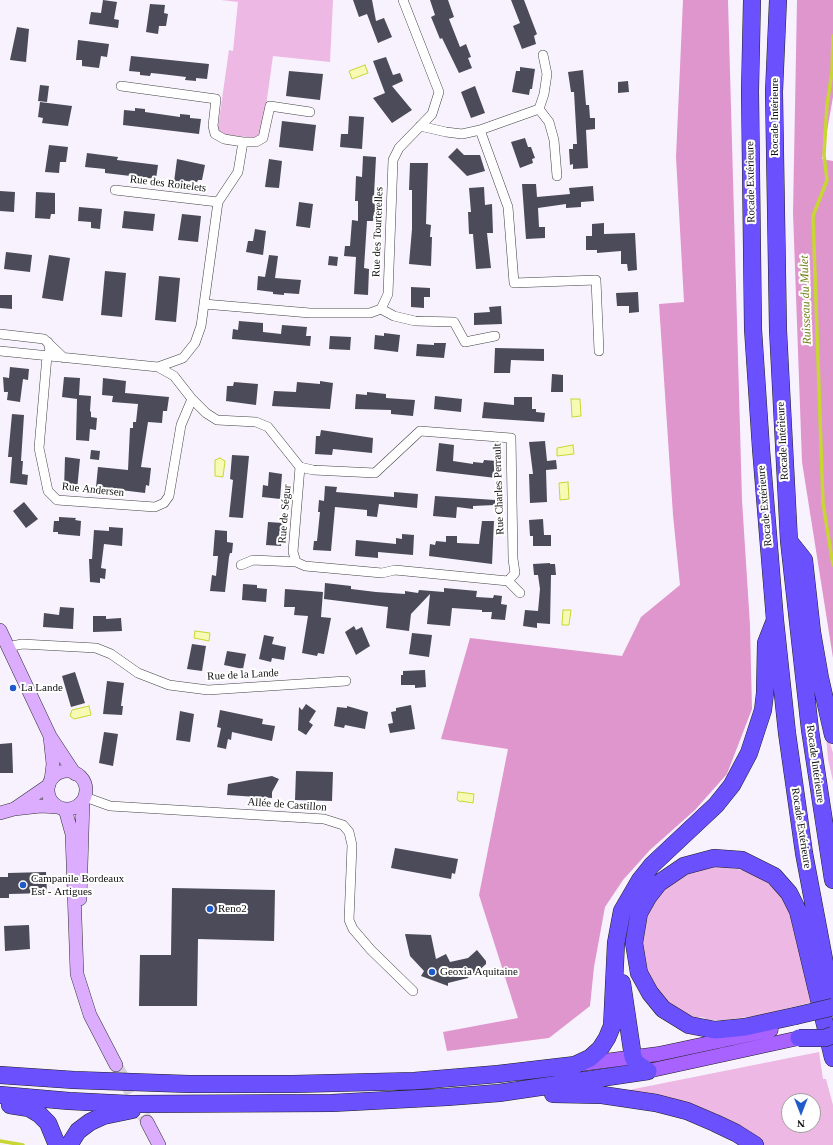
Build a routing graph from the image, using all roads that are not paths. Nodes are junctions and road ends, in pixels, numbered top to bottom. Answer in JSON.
{"nodes":[{"id":1,"x":403,"y":0,"type":"edge"},
{"id":2,"x":752,"y":0,"type":"edge"},
{"id":3,"x":778,"y":0,"type":"edge"},
{"id":4,"x":543,"y":54,"type":"dead end"},
{"id":5,"x":121,"y":86,"type":"dead end"},
{"id":6,"x":539,"y":109,"type":"junction"},
{"id":7,"x":310,"y":112,"type":"dead end"},
{"id":8,"x":420,"y":126,"type":"junction"},
{"id":9,"x":480,"y":130,"type":"junction"},
{"id":10,"x":242,"y":142,"type":"junction"},
{"id":11,"x":557,"y":176,"type":"dead end"},
{"id":12,"x":115,"y":190,"type":"dead end"},
{"id":13,"x":218,"y":202,"type":"junction"},
{"id":14,"x":204,"y":304,"type":"junction"},
{"id":15,"x":381,"y":309,"type":"junction"},
{"id":16,"x":0,"y":334,"type":"edge"},
{"id":17,"x":495,"y":336,"type":"dead end"},
{"id":18,"x":48,"y":342,"type":"junction"},
{"id":19,"x":599,"y":351,"type":"dead end"},
{"id":20,"x":0,"y":352,"type":"edge"},
{"id":21,"x":47,"y":356,"type":"junction"},
{"id":22,"x":64,"y":358,"type":"junction"},
{"id":23,"x":158,"y":367,"type":"junction"},
{"id":24,"x":192,"y":399,"type":"junction"},
{"id":25,"x":300,"y":467,"type":"junction"},
{"id":26,"x":789,"y":541,"type":"junction"},
{"id":27,"x":296,"y":562,"type":"junction"},
{"id":28,"x":242,"y":565,"type":"dead end"},
{"id":29,"x":508,"y":580,"type":"junction"},
{"id":30,"x":520,"y":593,"type":"dead end"},
{"id":31,"x":775,"y":620,"type":"junction"},
{"id":32,"x":0,"y":630,"type":"edge"},
{"id":33,"x":7,"y":647,"type":"junction"},
{"id":34,"x":346,"y":681,"type":"dead end"},
{"id":35,"x":833,"y":735,"type":"edge"},
{"id":36,"x":50,"y":736,"type":"junction"},
{"id":37,"x":75,"y":774,"type":"junction"},
{"id":38,"x":50,"y":782,"type":"junction"},
{"id":39,"x":84,"y":799,"type":"junction"},
{"id":40,"x":62,"y":808,"type":"junction"},
{"id":41,"x":14,"y":809,"type":"junction"},
{"id":42,"x":0,"y":813,"type":"edge"},
{"id":43,"x":833,"y":880,"type":"edge"},
{"id":44,"x":75,"y":930,"type":"junction"},
{"id":45,"x":616,"y":943,"type":"junction"},
{"id":46,"x":413,"y":991,"type":"dead end"},
{"id":47,"x":833,"y":1007,"type":"edge"},
{"id":48,"x":797,"y":1026,"type":"junction"},
{"id":49,"x":833,"y":1036,"type":"edge"},
{"id":50,"x":633,"y":1057,"type":"junction"},
{"id":51,"x":833,"y":1058,"type":"edge"},
{"id":52,"x":0,"y":1065,"type":"edge"},
{"id":53,"x":116,"y":1065,"type":"tunnel mouth"},
{"id":54,"x":575,"y":1065,"type":"junction"},
{"id":55,"x":648,"y":1071,"type":"junction"},
{"id":56,"x":0,"y":1075,"type":"edge"},
{"id":57,"x":132,"y":1083,"type":"junction"},
{"id":58,"x":499,"y":1093,"type":"junction"},
{"id":59,"x":0,"y":1095,"type":"edge"},
{"id":60,"x":0,"y":1104,"type":"edge"},
{"id":61,"x":164,"y":1104,"type":"junction"},
{"id":62,"x":147,"y":1122,"type":"tunnel mouth"},
{"id":63,"x":58,"y":1145,"type":"edge"},
{"id":64,"x":69,"y":1145,"type":"edge"},
{"id":65,"x":159,"y":1145,"type":"edge"},
{"id":66,"x":755,"y":1145,"type":"edge"}],
"edges":[{"from":1,"to":8,"type":"street","name":"Rue des Tourterelles"},
{"from":2,"to":31,"type":"highway","name":"Rocade Extérieure"},
{"from":3,"to":26,"type":"highway","name":"Rocade Intérieure"},
{"from":4,"to":6,"type":"street"},
{"from":5,"to":10,"type":"street"},
{"from":6,"to":9,"type":"street"},
{"from":6,"to":11,"type":"street"},
{"from":7,"to":10,"type":"street"},
{"from":8,"to":9,"type":"street"},
{"from":8,"to":15,"type":"street","name":"Rue des Tourterelles"},
{"from":9,"to":19,"type":"street"},
{"from":10,"to":13,"type":"street"},
{"from":12,"to":13,"type":"street","name":"Rue des Roitelets"},
{"from":13,"to":14,"type":"street"},
{"from":14,"to":15,"type":"street"},
{"from":14,"to":23,"type":"street"},
{"from":15,"to":17,"type":"street"},
{"from":16,"to":18,"type":"street"},
{"from":18,"to":21,"type":"street"},
{"from":18,"to":22,"type":"street"},
{"from":20,"to":21,"type":"street"},
{"from":21,"to":22,"type":"street"},
{"from":21,"to":24,"type":"street","name":"Rue Andersen"},
{"from":22,"to":23,"type":"street"},
{"from":23,"to":24,"type":"street"},
{"from":24,"to":25,"type":"street"},
{"from":25,"to":27,"type":"street","name":"Rue de Ségur"},
{"from":25,"to":29,"type":"street","name":"Rue Charles Perrault"},
{"from":26,"to":35,"type":"highway"},
{"from":26,"to":43,"type":"highway","name":"Rocade Intérieure"},
{"from":27,"to":28,"type":"street"},
{"from":27,"to":29,"type":"street"},
{"from":29,"to":30,"type":"street"},
{"from":31,"to":45,"type":"highway"},
{"from":31,"to":47,"type":"highway","name":"Rocade Extérieure"},
{"from":32,"to":33,"type":"street"},
{"from":33,"to":34,"type":"street","name":"Rue de la Lande"},
{"from":33,"to":36,"type":"street"},
{"from":36,"to":37,"type":"street"},
{"from":36,"to":38,"type":"street"},
{"from":37,"to":38,"type":"street"},
{"from":37,"to":39,"type":"street"},
{"from":38,"to":40,"type":"street"},
{"from":38,"to":41,"type":"street"},
{"from":39,"to":40,"type":"street"},
{"from":39,"to":44,"type":"street"},
{"from":39,"to":46,"type":"street","name":"Allée de Castillon"},
{"from":40,"to":41,"type":"street"},
{"from":40,"to":44,"type":"street"},
{"from":41,"to":42,"type":"street"},
{"from":44,"to":53,"type":"street"},
{"from":45,"to":50,"type":"highway"},
{"from":45,"to":54,"type":"highway"},
{"from":47,"to":48,"type":"highway","bridge":true},
{"from":48,"to":49,"type":"highway","bridge":true},
{"from":48,"to":50,"type":"main road"},
{"from":48,"to":51,"type":"highway"},
{"from":48,"to":55,"type":"main road"},
{"from":50,"to":54,"type":"main road"},
{"from":50,"to":55,"type":"highway"},
{"from":52,"to":57,"type":"highway"},
{"from":54,"to":57,"type":"highway"},
{"from":55,"to":58,"type":"highway"},
{"from":56,"to":57,"type":"highway"},
{"from":58,"to":61,"type":"highway"},
{"from":58,"to":66,"type":"highway"},
{"from":59,"to":61,"type":"highway"},
{"from":60,"to":63,"type":"highway"},
{"from":61,"to":64,"type":"highway"},
{"from":62,"to":65,"type":"street"}]}
